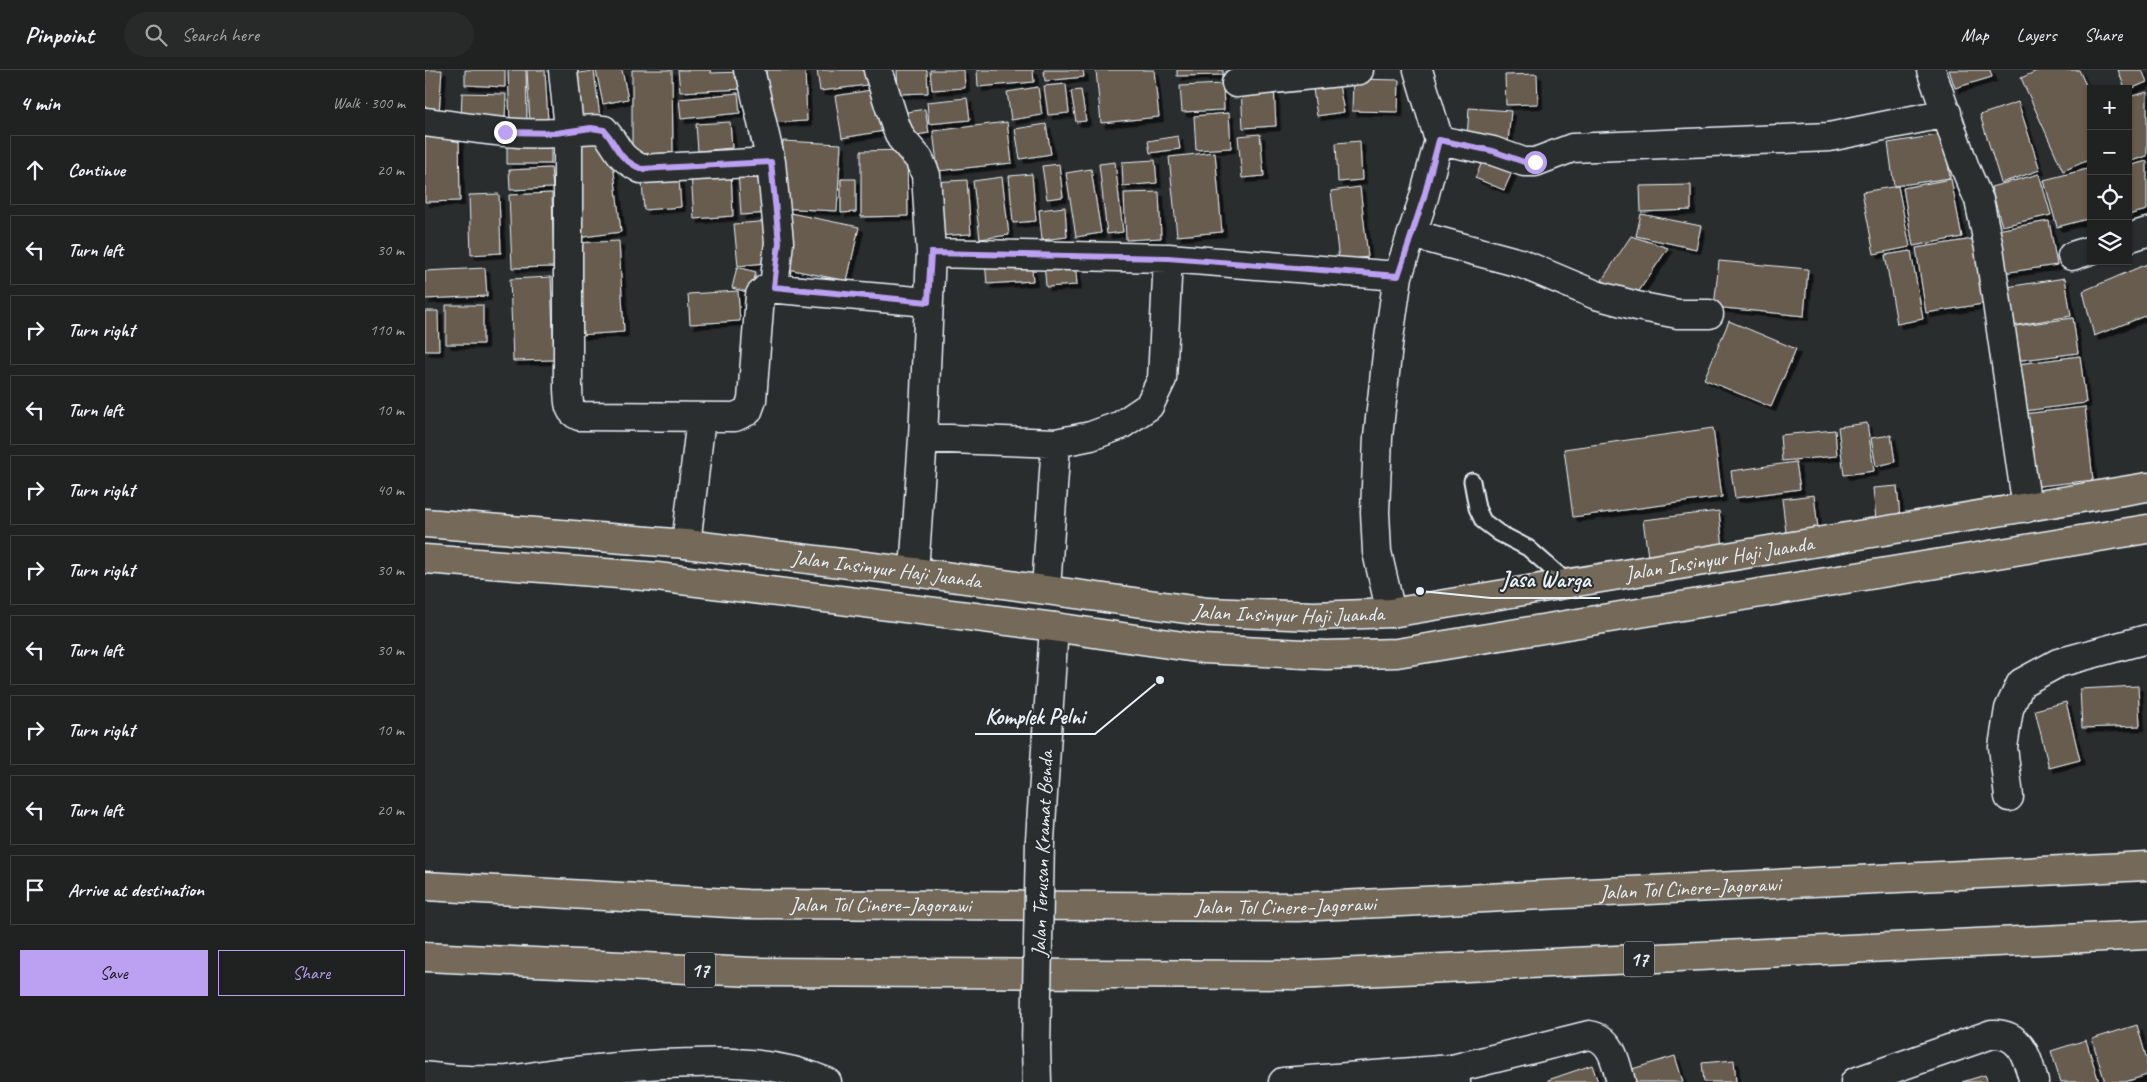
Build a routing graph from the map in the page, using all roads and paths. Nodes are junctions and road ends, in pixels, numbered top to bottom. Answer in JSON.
{"nodes":[{"id":1,"x":563,"y":70,"type":"edge"},
{"id":2,"x":747,"y":70,"type":"edge"},
{"id":3,"x":877,"y":70,"type":"edge"},
{"id":4,"x":1359,"y":70,"type":"edge"},
{"id":5,"x":1418,"y":70,"type":"edge"},
{"id":6,"x":1931,"y":70,"type":"edge"},
{"id":7,"x":1236,"y":83,"type":"dead end"},
{"id":8,"x":1947,"y":112,"type":"junction"},
{"id":9,"x":425,"y":122,"type":"edge"},
{"id":10,"x":567,"y":131,"type":"junction"},
{"id":11,"x":1439,"y":140,"type":"junction"},
{"id":12,"x":771,"y":162,"type":"junction"},
{"id":13,"x":2147,"y":232,"type":"edge"},
{"id":14,"x":1412,"y":234,"type":"junction"},
{"id":15,"x":2132,"y":237,"type":"edge"},
{"id":16,"x":931,"y":253,"type":"junction"},
{"id":17,"x":1168,"y":258,"type":"junction"},
{"id":18,"x":1398,"y":276,"type":"junction"},
{"id":19,"x":774,"y":287,"type":"junction"},
{"id":20,"x":928,"y":302,"type":"junction"},
{"id":21,"x":1709,"y":314,"type":"dead end"},
{"id":22,"x":701,"y":418,"type":"junction"},
{"id":23,"x":923,"y":438,"type":"junction"},
{"id":24,"x":1056,"y":443,"type":"junction"},
{"id":25,"x":1472,"y":481,"type":"dead end"},
{"id":26,"x":2147,"y":487,"type":"edge"},
{"id":27,"x":2027,"y":508,"type":"junction"},
{"id":28,"x":425,"y":523,"type":"edge"},
{"id":29,"x":2147,"y":529,"type":"edge"},
{"id":30,"x":686,"y":544,"type":"junction"},
{"id":31,"x":425,"y":559,"type":"edge"},
{"id":32,"x":914,"y":572,"type":"junction"},
{"id":33,"x":1568,"y":583,"type":"junction"},
{"id":34,"x":1046,"y":589,"type":"junction"},
{"id":35,"x":1391,"y":613,"type":"junction"},
{"id":36,"x":1054,"y":627,"type":"junction"},
{"id":37,"x":2147,"y":639,"type":"edge"},
{"id":38,"x":2009,"y":797,"type":"dead end"},
{"id":39,"x":2147,"y":866,"type":"edge"},
{"id":40,"x":425,"y":886,"type":"edge"},
{"id":41,"x":2147,"y":935,"type":"edge"},
{"id":42,"x":425,"y":957,"type":"edge"},
{"id":43,"x":2030,"y":1071,"type":"edge"},
{"id":44,"x":425,"y":1076,"type":"edge"},
{"id":45,"x":1454,"y":1076,"type":"edge"},
{"id":46,"x":814,"y":1079,"type":"edge"},
{"id":47,"x":1037,"y":1082,"type":"edge"},
{"id":48,"x":1283,"y":1082,"type":"edge"},
{"id":49,"x":1293,"y":1082,"type":"edge"},
{"id":50,"x":1621,"y":1082,"type":"edge"},
{"id":51,"x":1855,"y":1082,"type":"edge"}],
"edges":[{"from":1,"to":10,"type":"street"},
{"from":2,"to":12,"type":"street"},
{"from":3,"to":16,"type":"street"},
{"from":4,"to":7,"type":"street"},
{"from":5,"to":11,"type":"street"},
{"from":6,"to":8,"type":"street"},
{"from":8,"to":11,"type":"street"},
{"from":8,"to":27,"type":"street"},
{"from":9,"to":10,"type":"street"},
{"from":10,"to":12,"type":"street"},
{"from":10,"to":22,"type":"street"},
{"from":11,"to":14,"type":"street"},
{"from":12,"to":19,"type":"street"},
{"from":13,"to":15,"type":"street"},
{"from":14,"to":18,"type":"street"},
{"from":14,"to":21,"type":"street"},
{"from":16,"to":17,"type":"street"},
{"from":16,"to":20,"type":"street"},
{"from":17,"to":18,"type":"street"},
{"from":17,"to":24,"type":"street"},
{"from":18,"to":35,"type":"street"},
{"from":19,"to":20,"type":"street"},
{"from":19,"to":22,"type":"street"},
{"from":20,"to":23,"type":"street"},
{"from":22,"to":30,"type":"street"},
{"from":23,"to":24,"type":"street"},
{"from":23,"to":32,"type":"street"},
{"from":24,"to":34,"type":"street"},
{"from":25,"to":33,"type":"lane"},
{"from":26,"to":27,"type":"highway","name":"Jalan Insinyur Haji Juanda"},
{"from":27,"to":33,"type":"highway","name":"Jalan Insinyur Haji Juanda"},
{"from":28,"to":30,"type":"highway","name":"Jalan Insinyur Haji Juanda"},
{"from":29,"to":36,"type":"highway","name":"Jalan Insinyur Haji Juanda"},
{"from":30,"to":32,"type":"highway","name":"Jalan Insinyur Haji Juanda"},
{"from":31,"to":36,"type":"highway","name":"Jalan Insinyur Haji Juanda"},
{"from":32,"to":34,"type":"highway","name":"Jalan Insinyur Haji Juanda"},
{"from":33,"to":35,"type":"highway","name":"Jalan Insinyur Haji Juanda"},
{"from":34,"to":35,"type":"highway","name":"Jalan Insinyur Haji Juanda"},
{"from":36,"to":47,"type":"street","name":"Jalan Terusan Kramat Benda","bridge":true},
{"from":37,"to":38,"type":"street"},
{"from":39,"to":40,"type":"highway","name":"Jalan Tol Cinere–Jagorawi"},
{"from":41,"to":42,"type":"highway","number":"17"},
{"from":43,"to":51,"type":"street"},
{"from":44,"to":46,"type":"street"},
{"from":45,"to":49,"type":"street"},
{"from":45,"to":50,"type":"street"},
{"from":48,"to":49,"type":"street"}]}
